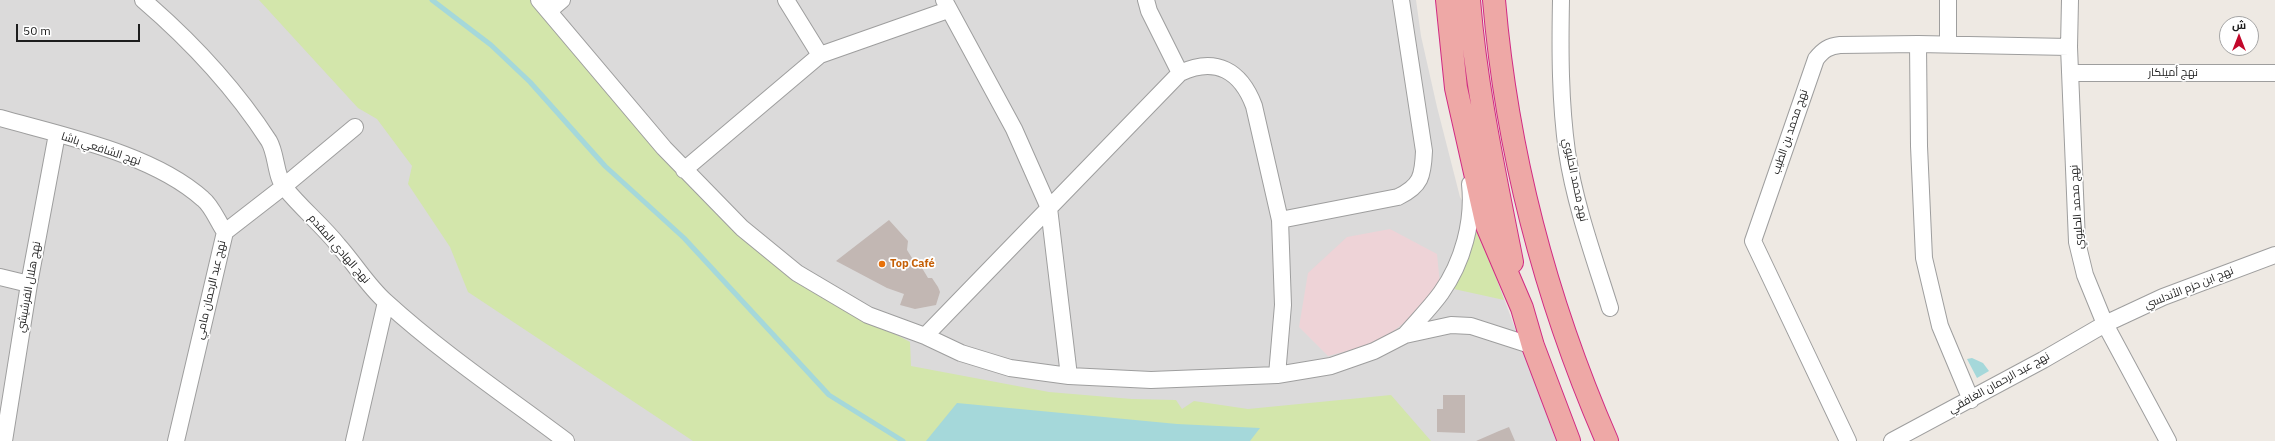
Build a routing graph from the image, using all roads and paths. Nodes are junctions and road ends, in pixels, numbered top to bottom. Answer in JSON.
{"nodes":[{"id":1,"x":143,"y":0,"type":"edge"},
{"id":2,"x":562,"y":0,"type":"edge"},
{"id":3,"x":786,"y":0,"type":"edge"},
{"id":4,"x":1146,"y":0,"type":"edge"},
{"id":5,"x":1400,"y":0,"type":"edge"},
{"id":6,"x":1447,"y":0,"type":"edge"},
{"id":7,"x":1469,"y":0,"type":"edge"},
{"id":8,"x":1494,"y":0,"type":"edge"},
{"id":9,"x":1560,"y":0,"type":"edge"},
{"id":10,"x":1948,"y":0,"type":"edge"},
{"id":11,"x":2070,"y":0,"type":"edge"},
{"id":12,"x":946,"y":5,"type":"edge"},
{"id":13,"x":544,"y":6,"type":"edge"},
{"id":14,"x":1918,"y":44,"type":"junction"},
{"id":15,"x":1948,"y":44,"type":"junction"},
{"id":16,"x":2069,"y":47,"type":"junction"},
{"id":17,"x":820,"y":55,"type":"junction"},
{"id":18,"x":1180,"y":73,"type":"junction"},
{"id":19,"x":2070,"y":73,"type":"junction"},
{"id":20,"x":2275,"y":73,"type":"edge"},
{"id":21,"x":0,"y":118,"type":"edge"},
{"id":22,"x":355,"y":127,"type":"dead end"},
{"id":23,"x":1466,"y":133,"type":"junction"},
{"id":24,"x":57,"y":134,"type":"junction"},
{"id":25,"x":684,"y":170,"type":"junction"},
{"id":26,"x":284,"y":187,"type":"junction"},
{"id":27,"x":1049,"y":208,"type":"junction"},
{"id":28,"x":1280,"y":220,"type":"junction"},
{"id":29,"x":225,"y":232,"type":"junction"},
{"id":30,"x":2275,"y":255,"type":"edge"},
{"id":31,"x":0,"y":277,"type":"edge"},
{"id":32,"x":29,"y":284,"type":"junction"},
{"id":33,"x":386,"y":302,"type":"junction"},
{"id":34,"x":1522,"y":308,"type":"junction"},
{"id":35,"x":1610,"y":308,"type":"dead end"},
{"id":36,"x":2105,"y":324,"type":"junction"},
{"id":37,"x":1405,"y":335,"type":"junction"},
{"id":38,"x":925,"y":336,"type":"junction"},
{"id":39,"x":1533,"y":346,"type":"junction"},
{"id":40,"x":1277,"y":375,"type":"junction"},
{"id":41,"x":1069,"y":376,"type":"junction"},
{"id":42,"x":1971,"y":400,"type":"junction"},
{"id":43,"x":4,"y":422,"type":"edge"},
{"id":44,"x":4,"y":441,"type":"edge"},
{"id":45,"x":176,"y":441,"type":"edge"},
{"id":46,"x":354,"y":441,"type":"edge"},
{"id":47,"x":566,"y":441,"type":"edge"},
{"id":48,"x":1569,"y":441,"type":"edge"},
{"id":49,"x":1608,"y":441,"type":"edge"},
{"id":50,"x":1848,"y":441,"type":"edge"},
{"id":51,"x":1892,"y":441,"type":"edge"},
{"id":52,"x":2168,"y":441,"type":"edge"}],
"edges":[{"from":1,"to":26,"type":"street","name":"نهج الهادي المقدم"},
{"from":2,"to":13,"type":"street"},
{"from":3,"to":17,"type":"street"},
{"from":4,"to":18,"type":"street"},
{"from":5,"to":28,"type":"street"},
{"from":6,"to":23,"type":"highway"},
{"from":7,"to":34,"type":"highway"},
{"from":8,"to":49,"type":"highway"},
{"from":9,"to":35,"type":"street","name":"نهج محمد الحليوي"},
{"from":10,"to":15,"type":"street"},
{"from":11,"to":16,"type":"street","name":"نهج محمد الحليوي"},
{"from":12,"to":17,"type":"street"},
{"from":12,"to":27,"type":"street"},
{"from":13,"to":25,"type":"street"},
{"from":14,"to":15,"type":"street","name":"نهج محمد بن الطيب"},
{"from":14,"to":42,"type":"street"},
{"from":14,"to":50,"type":"street","name":"نهج محمد بن الطيب"},
{"from":15,"to":16,"type":"street","name":"نهج محمد بن الطيب"},
{"from":16,"to":19,"type":"street","name":"نهج محمد الحليوي"},
{"from":17,"to":25,"type":"street"},
{"from":18,"to":27,"type":"street"},
{"from":18,"to":28,"type":"street"},
{"from":19,"to":20,"type":"street","name":"نهج أميلكار"},
{"from":19,"to":36,"type":"street","name":"نهج محمد الحليوي"},
{"from":21,"to":24,"type":"street","name":"نهج الشافعي باشا"},
{"from":22,"to":26,"type":"street","name":"نهج عبد الرحمان مامي"},
{"from":23,"to":34,"type":"highway"},
{"from":23,"to":37,"type":"street"},
{"from":24,"to":29,"type":"street","name":"نهج الشافعي باشا"},
{"from":24,"to":32,"type":"street","name":"نهج هلال الفرشيشي"},
{"from":25,"to":38,"type":"street"},
{"from":26,"to":29,"type":"street","name":"نهج عبد الرحمان مامي"},
{"from":26,"to":33,"type":"street","name":"نهج الهادي المقدم"},
{"from":27,"to":38,"type":"street"},
{"from":27,"to":41,"type":"street"},
{"from":28,"to":40,"type":"street"},
{"from":29,"to":45,"type":"street","name":"نهج عبد الرحمان مامي"},
{"from":30,"to":36,"type":"street","name":"نهج ابن حزم الأندلسي"},
{"from":31,"to":32,"type":"street"},
{"from":32,"to":43,"type":"street","name":"نهج هلال الفرشيشي"},
{"from":33,"to":46,"type":"street"},
{"from":33,"to":47,"type":"street","name":"نهج الهادي المقدم"},
{"from":34,"to":39,"type":"highway"},
{"from":36,"to":42,"type":"street","name":"نهج عبد الرحمان الغافقي"},
{"from":36,"to":52,"type":"street","name":"نهج محمد الحليوي"},
{"from":37,"to":39,"type":"street"},
{"from":37,"to":40,"type":"street"},
{"from":38,"to":41,"type":"street"},
{"from":39,"to":48,"type":"highway"},
{"from":40,"to":41,"type":"street"},
{"from":42,"to":51,"type":"street","name":"نهج عبد الرحمان الغافقي"},
{"from":43,"to":44,"type":"street","name":"نهج هلال الفرشيشي"}]}
